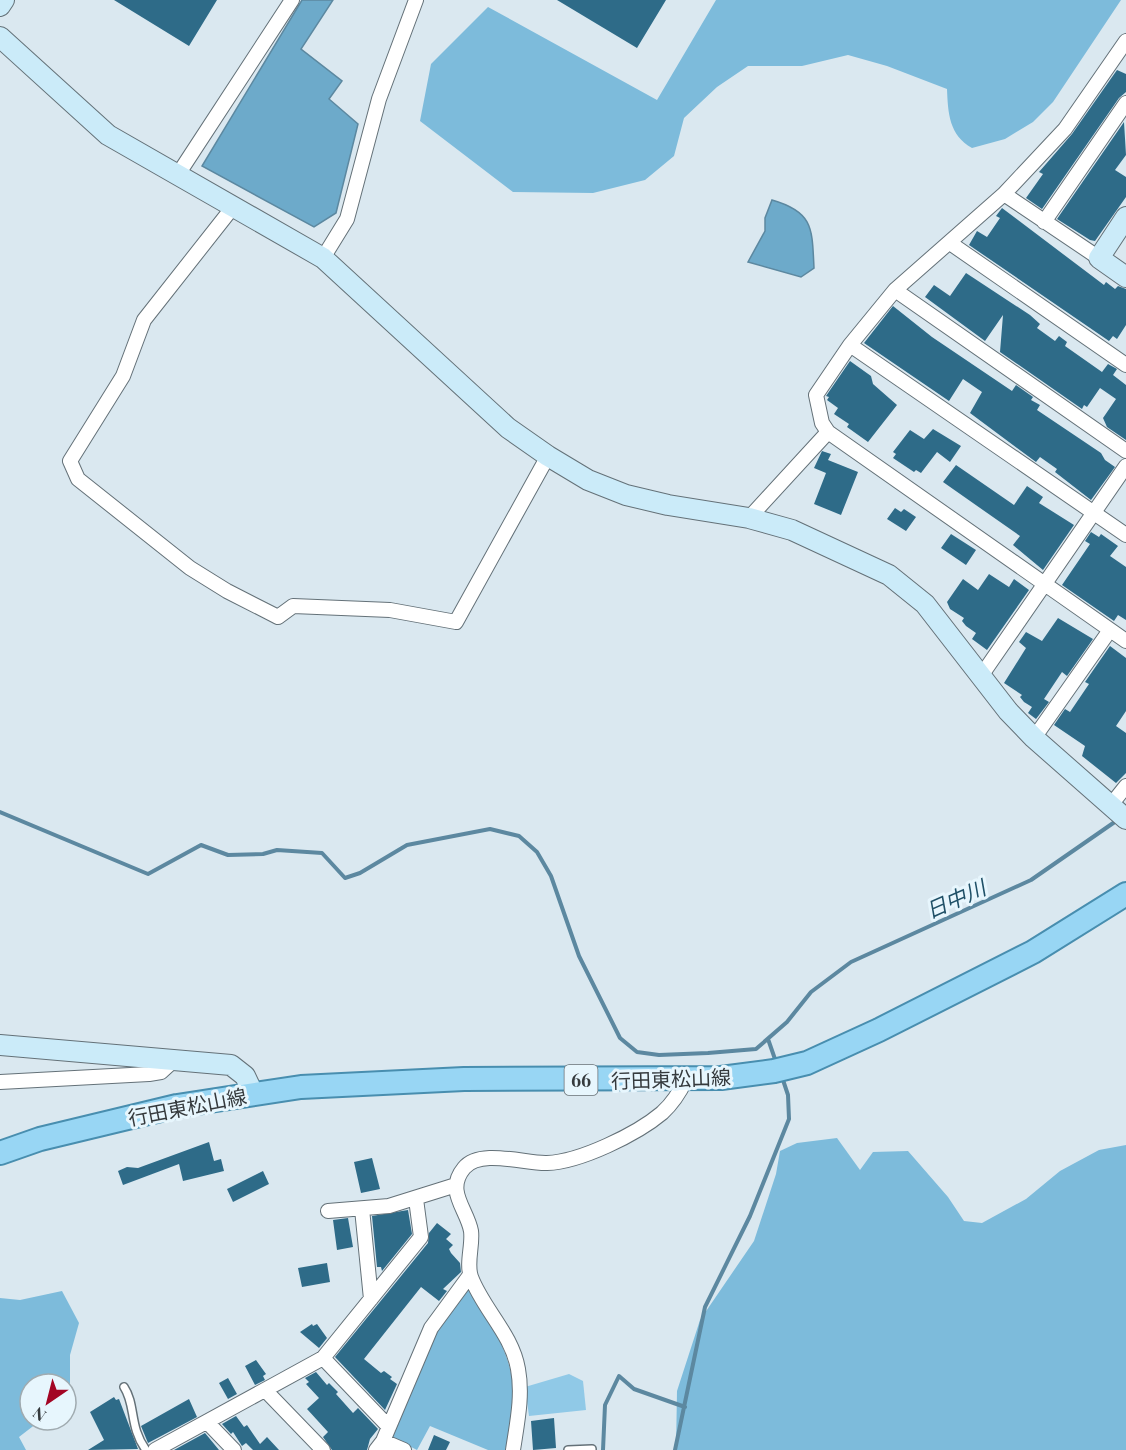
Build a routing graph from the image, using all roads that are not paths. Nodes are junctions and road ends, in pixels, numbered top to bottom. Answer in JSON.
{"nodes":[{"id":1,"x":4,"y":0,"type":"edge"},
{"id":2,"x":292,"y":0,"type":"edge"},
{"id":3,"x":416,"y":0,"type":"edge"},
{"id":4,"x":0,"y":6,"type":"edge"},
{"id":5,"x":0,"y":37,"type":"edge"},
{"id":6,"x":1126,"y":41,"type":"edge"},
{"id":7,"x":1126,"y":104,"type":"edge"},
{"id":8,"x":177,"y":176,"type":"junction"},
{"id":9,"x":1004,"y":194,"type":"junction"},
{"id":10,"x":233,"y":207,"type":"junction"},
{"id":11,"x":1126,"y":217,"type":"edge"},
{"id":12,"x":1044,"y":222,"type":"junction"},
{"id":13,"x":951,"y":243,"type":"junction"},
{"id":14,"x":323,"y":258,"type":"junction"},
{"id":15,"x":1099,"y":258,"type":"junction"},
{"id":16,"x":1126,"y":277,"type":"edge"},
{"id":17,"x":896,"y":290,"type":"junction"},
{"id":18,"x":850,"y":345,"type":"junction"},
{"id":19,"x":1126,"y":365,"type":"edge"},
{"id":20,"x":828,"y":432,"type":"junction"},
{"id":21,"x":1126,"y":451,"type":"edge"},
{"id":22,"x":548,"y":456,"type":"junction"},
{"id":23,"x":1126,"y":466,"type":"edge"},
{"id":24,"x":1094,"y":512,"type":"junction"},
{"id":25,"x":750,"y":518,"type":"junction"},
{"id":26,"x":1126,"y":535,"type":"edge"},
{"id":27,"x":1045,"y":583,"type":"junction"},
{"id":28,"x":1110,"y":630,"type":"junction"},
{"id":29,"x":1126,"y":641,"type":"edge"},
{"id":30,"x":981,"y":676,"type":"junction"},
{"id":31,"x":1034,"y":738,"type":"junction"},
{"id":32,"x":1126,"y":786,"type":"edge"},
{"id":33,"x":1110,"y":806,"type":"junction"},
{"id":34,"x":1126,"y":819,"type":"edge"},
{"id":35,"x":1126,"y":894,"type":"edge"},
{"id":36,"x":0,"y":1045,"type":"edge"},
{"id":37,"x":173,"y":1061,"type":"junction"},
{"id":38,"x":686,"y":1079,"type":"junction"},
{"id":39,"x":0,"y":1082,"type":"edge"},
{"id":40,"x":253,"y":1093,"type":"junction"},
{"id":41,"x":0,"y":1153,"type":"edge"},
{"id":42,"x":456,"y":1185,"type":"junction"},
{"id":43,"x":416,"y":1198,"type":"junction"},
{"id":44,"x":362,"y":1209,"type":"junction"},
{"id":45,"x":328,"y":1211,"type":"dead end"},
{"id":46,"x":470,"y":1275,"type":"junction"},
{"id":47,"x":371,"y":1299,"type":"junction"},
{"id":48,"x":323,"y":1358,"type":"junction"},
{"id":49,"x":123,"y":1388,"type":"dead end"},
{"id":50,"x":266,"y":1390,"type":"junction"},
{"id":51,"x":207,"y":1422,"type":"junction"},
{"id":52,"x":389,"y":1427,"type":"junction"},
{"id":53,"x":379,"y":1446,"type":"edge"},
{"id":54,"x":592,"y":1449,"type":"edge"},
{"id":55,"x":146,"y":1450,"type":"edge"},
{"id":56,"x":154,"y":1450,"type":"edge"},
{"id":57,"x":234,"y":1450,"type":"edge"},
{"id":58,"x":322,"y":1450,"type":"edge"},
{"id":59,"x":404,"y":1450,"type":"edge"},
{"id":60,"x":513,"y":1450,"type":"edge"},
{"id":61,"x":568,"y":1450,"type":"edge"}],
"edges":[{"from":1,"to":4,"type":"street"},
{"from":2,"to":8,"type":"street"},
{"from":3,"to":14,"type":"street"},
{"from":5,"to":8,"type":"street"},
{"from":6,"to":9,"type":"street"},
{"from":7,"to":12,"type":"street"},
{"from":8,"to":10,"type":"street"},
{"from":9,"to":12,"type":"street"},
{"from":9,"to":13,"type":"street"},
{"from":10,"to":14,"type":"street"},
{"from":10,"to":22,"type":"street"},
{"from":11,"to":15,"type":"street"},
{"from":12,"to":15,"type":"street"},
{"from":13,"to":17,"type":"street"},
{"from":13,"to":19,"type":"street"},
{"from":14,"to":22,"type":"street"},
{"from":15,"to":16,"type":"street"},
{"from":17,"to":18,"type":"street"},
{"from":17,"to":21,"type":"street"},
{"from":18,"to":20,"type":"street"},
{"from":18,"to":24,"type":"street"},
{"from":20,"to":25,"type":"street"},
{"from":20,"to":27,"type":"street"},
{"from":22,"to":25,"type":"street"},
{"from":23,"to":24,"type":"street"},
{"from":24,"to":26,"type":"street"},
{"from":24,"to":27,"type":"street"},
{"from":25,"to":30,"type":"street"},
{"from":27,"to":28,"type":"street"},
{"from":27,"to":30,"type":"street"},
{"from":28,"to":29,"type":"street"},
{"from":28,"to":31,"type":"street"},
{"from":30,"to":31,"type":"street"},
{"from":31,"to":33,"type":"street"},
{"from":32,"to":33,"type":"street"},
{"from":33,"to":34,"type":"street"},
{"from":35,"to":38,"type":"main road","name":"行田東松山線","number":"66"},
{"from":36,"to":37,"type":"street"},
{"from":37,"to":39,"type":"street"},
{"from":37,"to":40,"type":"street"},
{"from":38,"to":40,"type":"main road","name":"行田東松山線","number":"66"},
{"from":38,"to":42,"type":"street"},
{"from":40,"to":41,"type":"main road","name":"行田東松山線","number":"66"},
{"from":42,"to":43,"type":"street"},
{"from":42,"to":46,"type":"street"},
{"from":43,"to":44,"type":"street"},
{"from":43,"to":47,"type":"street"},
{"from":44,"to":45,"type":"street"},
{"from":44,"to":47,"type":"street"},
{"from":46,"to":52,"type":"street"},
{"from":46,"to":60,"type":"street"},
{"from":47,"to":48,"type":"street"},
{"from":48,"to":50,"type":"street"},
{"from":48,"to":52,"type":"street"},
{"from":49,"to":55,"type":"lane"},
{"from":50,"to":51,"type":"street"},
{"from":50,"to":58,"type":"street"},
{"from":51,"to":56,"type":"street"},
{"from":51,"to":57,"type":"street"},
{"from":52,"to":53,"type":"street"},
{"from":53,"to":59,"type":"street"},
{"from":54,"to":61,"type":"lane"}]}
